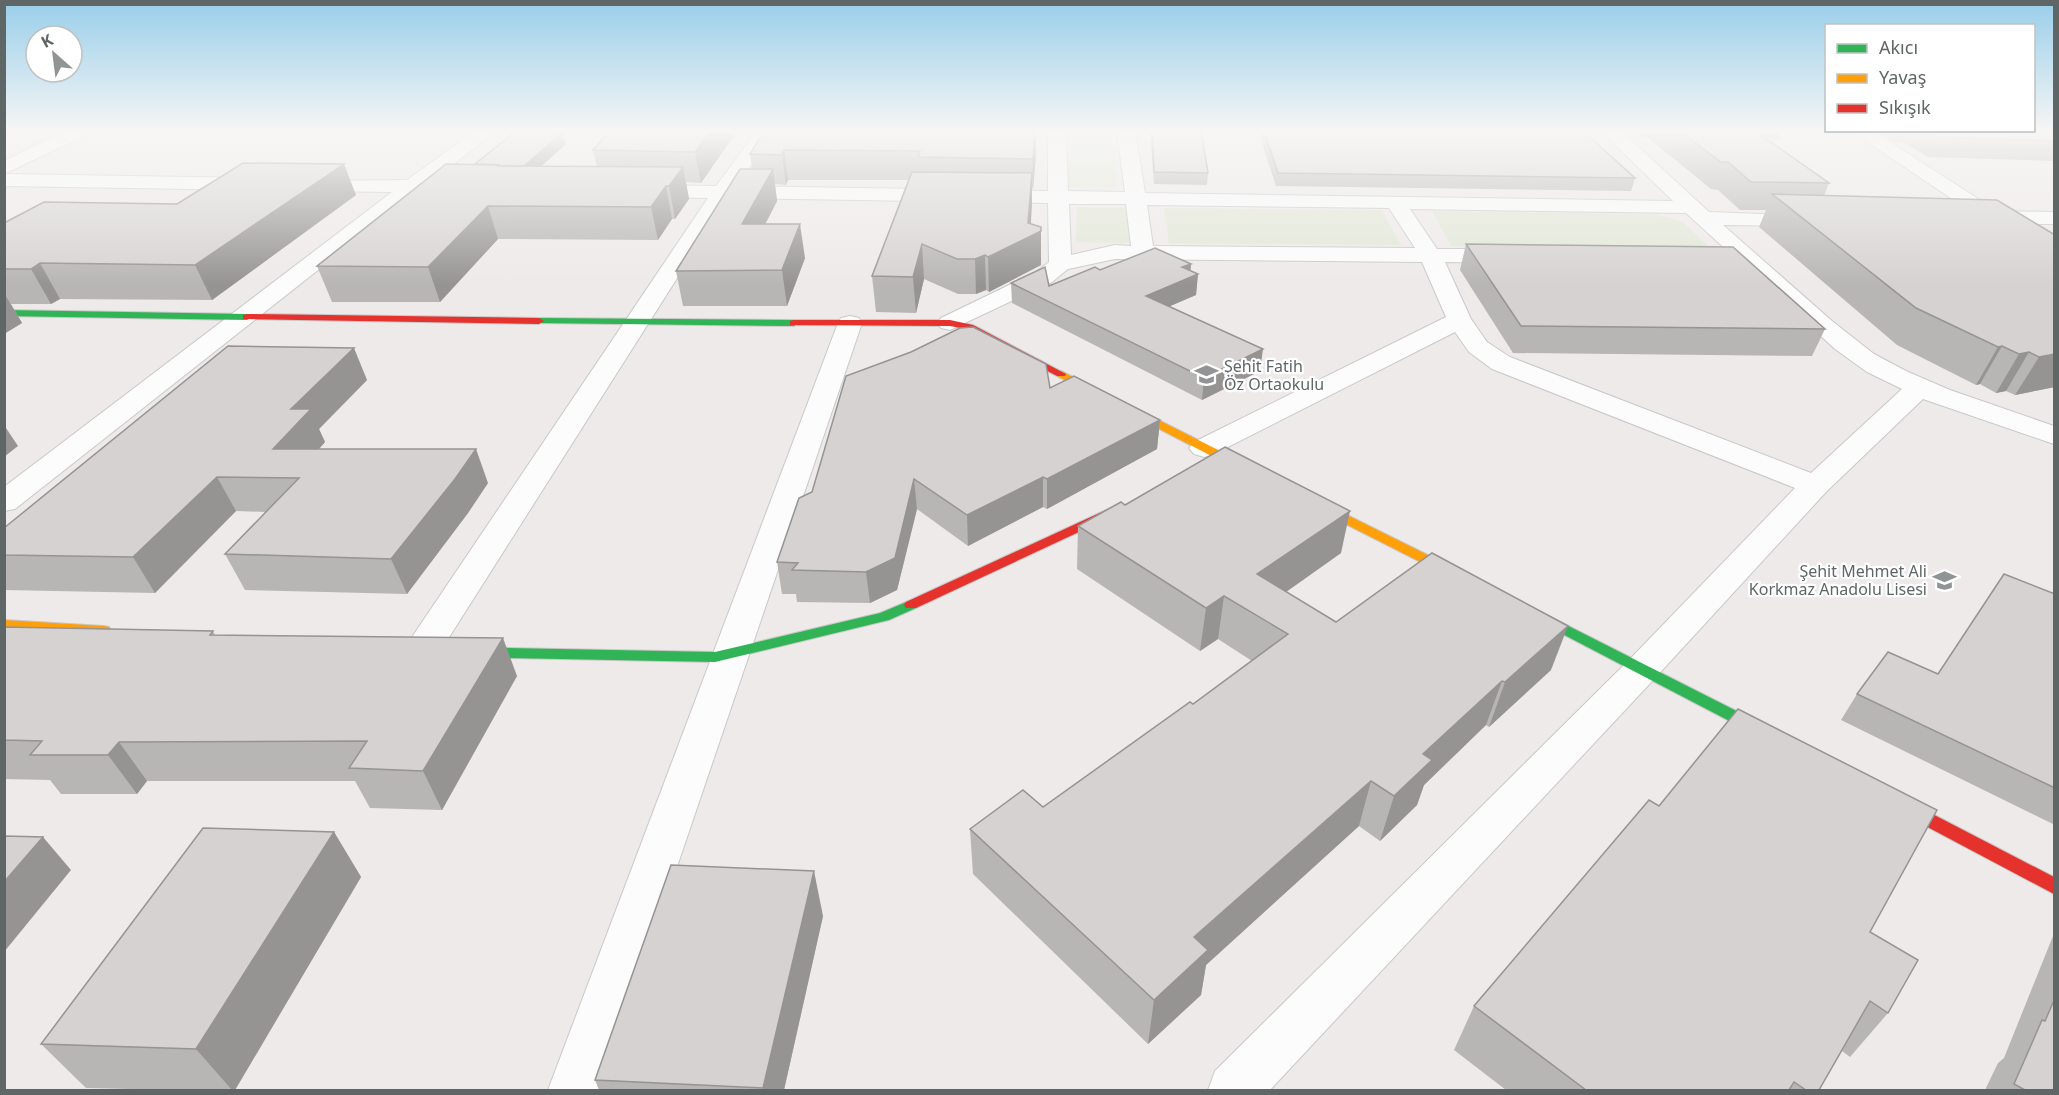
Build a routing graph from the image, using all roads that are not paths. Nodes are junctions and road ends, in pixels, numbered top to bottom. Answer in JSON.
{"nodes":[{"id":1,"x":130,"y":182,"type":"edge"},
{"id":2,"x":137,"y":182,"type":"edge"},
{"id":3,"x":418,"y":182,"type":"edge"},
{"id":4,"x":729,"y":182,"type":"edge"},
{"id":5,"x":1058,"y":182,"type":"edge"},
{"id":6,"x":1132,"y":182,"type":"edge"},
{"id":7,"x":1671,"y":182,"type":"edge"},
{"id":8,"x":1928,"y":182,"type":"edge"},
{"id":9,"x":411,"y":187,"type":"junction"},
{"id":10,"x":483,"y":188,"type":"edge"},
{"id":11,"x":626,"y":190,"type":"edge"},
{"id":12,"x":722,"y":192,"type":"junction"},
{"id":13,"x":1058,"y":196,"type":"junction"},
{"id":14,"x":1134,"y":198,"type":"junction"},
{"id":15,"x":98,"y":200,"type":"edge"},
{"id":16,"x":1395,"y":202,"type":"junction"},
{"id":17,"x":1938,"y":203,"type":"edge"},
{"id":18,"x":1698,"y":205,"type":"junction"},
{"id":19,"x":1969,"y":213,"type":"junction"},
{"id":20,"x":2055,"y":218,"type":"edge"},
{"id":21,"x":1997,"y":219,"type":"junction"},
{"id":22,"x":1824,"y":220,"type":"edge"},
{"id":23,"x":1143,"y":252,"type":"junction"},
{"id":24,"x":1430,"y":254,"type":"junction"},
{"id":25,"x":1524,"y":256,"type":"edge"},
{"id":26,"x":2055,"y":257,"type":"edge"},
{"id":27,"x":1711,"y":258,"type":"edge"},
{"id":28,"x":1746,"y":259,"type":"junction"},
{"id":29,"x":1060,"y":264,"type":"junction"},
{"id":30,"x":4,"y":313,"type":"edge"},
{"id":31,"x":248,"y":315,"type":"junction"},
{"id":32,"x":1459,"y":320,"type":"junction"},
{"id":33,"x":636,"y":322,"type":"junction"},
{"id":34,"x":850,"y":323,"type":"junction"},
{"id":35,"x":950,"y":323,"type":"junction"},
{"id":36,"x":1920,"y":387,"type":"junction"},
{"id":37,"x":2055,"y":435,"type":"edge"},
{"id":38,"x":1211,"y":458,"type":"junction"},
{"id":39,"x":1268,"y":480,"type":"edge"},
{"id":40,"x":1815,"y":485,"type":"junction"},
{"id":41,"x":1290,"y":490,"type":"edge"},
{"id":42,"x":4,"y":502,"type":"edge"},
{"id":43,"x":1129,"y":503,"type":"edge"},
{"id":44,"x":1482,"y":587,"type":"edge"},
{"id":45,"x":1514,"y":603,"type":"edge"},
{"id":46,"x":4,"y":625,"type":"edge"},
{"id":47,"x":124,"y":633,"type":"edge"},
{"id":48,"x":427,"y":652,"type":"joint"},
{"id":49,"x":731,"y":653,"type":"junction"},
{"id":50,"x":1643,"y":668,"type":"junction"},
{"id":51,"x":1780,"y":741,"type":"edge"},
{"id":52,"x":1875,"y":791,"type":"edge"},
{"id":53,"x":2055,"y":886,"type":"edge"},
{"id":54,"x":574,"y":1090,"type":"edge"},
{"id":55,"x":1234,"y":1090,"type":"edge"}],
"edges":[{"from":1,"to":15,"type":"street"},
{"from":2,"to":9,"type":"street"},
{"from":3,"to":9,"type":"street"},
{"from":4,"to":12,"type":"street"},
{"from":5,"to":13,"type":"street"},
{"from":6,"to":14,"type":"street"},
{"from":7,"to":18,"type":"street"},
{"from":8,"to":19,"type":"street"},
{"from":9,"to":10,"type":"street"},
{"from":9,"to":31,"type":"street"},
{"from":11,"to":12,"type":"street"},
{"from":12,"to":13,"type":"street"},
{"from":12,"to":33,"type":"street"},
{"from":13,"to":14,"type":"street"},
{"from":13,"to":29,"type":"street"},
{"from":14,"to":16,"type":"street"},
{"from":14,"to":23,"type":"street"},
{"from":16,"to":18,"type":"street"},
{"from":16,"to":24,"type":"street"},
{"from":17,"to":19,"type":"street"},
{"from":18,"to":22,"type":"street"},
{"from":18,"to":28,"type":"street"},
{"from":19,"to":21,"type":"street"},
{"from":20,"to":21,"type":"street"},
{"from":21,"to":26,"type":"street"},
{"from":23,"to":24,"type":"street"},
{"from":23,"to":29,"type":"street"},
{"from":24,"to":25,"type":"street"},
{"from":24,"to":32,"type":"street"},
{"from":27,"to":28,"type":"street"},
{"from":28,"to":36,"type":"street"},
{"from":29,"to":35,"type":"street"},
{"from":30,"to":31,"type":"street"},
{"from":31,"to":33,"type":"street"},
{"from":31,"to":42,"type":"street"},
{"from":32,"to":38,"type":"street"},
{"from":32,"to":40,"type":"street"},
{"from":33,"to":34,"type":"street"},
{"from":33,"to":48,"type":"street"},
{"from":34,"to":35,"type":"street"},
{"from":34,"to":49,"type":"street"},
{"from":35,"to":38,"type":"street"},
{"from":36,"to":37,"type":"street"},
{"from":36,"to":40,"type":"street"},
{"from":38,"to":39,"type":"street"},
{"from":40,"to":50,"type":"street"},
{"from":41,"to":44,"type":"street"},
{"from":43,"to":49,"type":"street"},
{"from":45,"to":50,"type":"street"},
{"from":46,"to":47,"type":"street"},
{"from":48,"to":49,"type":"street"},
{"from":49,"to":54,"type":"street"},
{"from":50,"to":51,"type":"street"},
{"from":50,"to":55,"type":"street"},
{"from":52,"to":53,"type":"street"}]}
